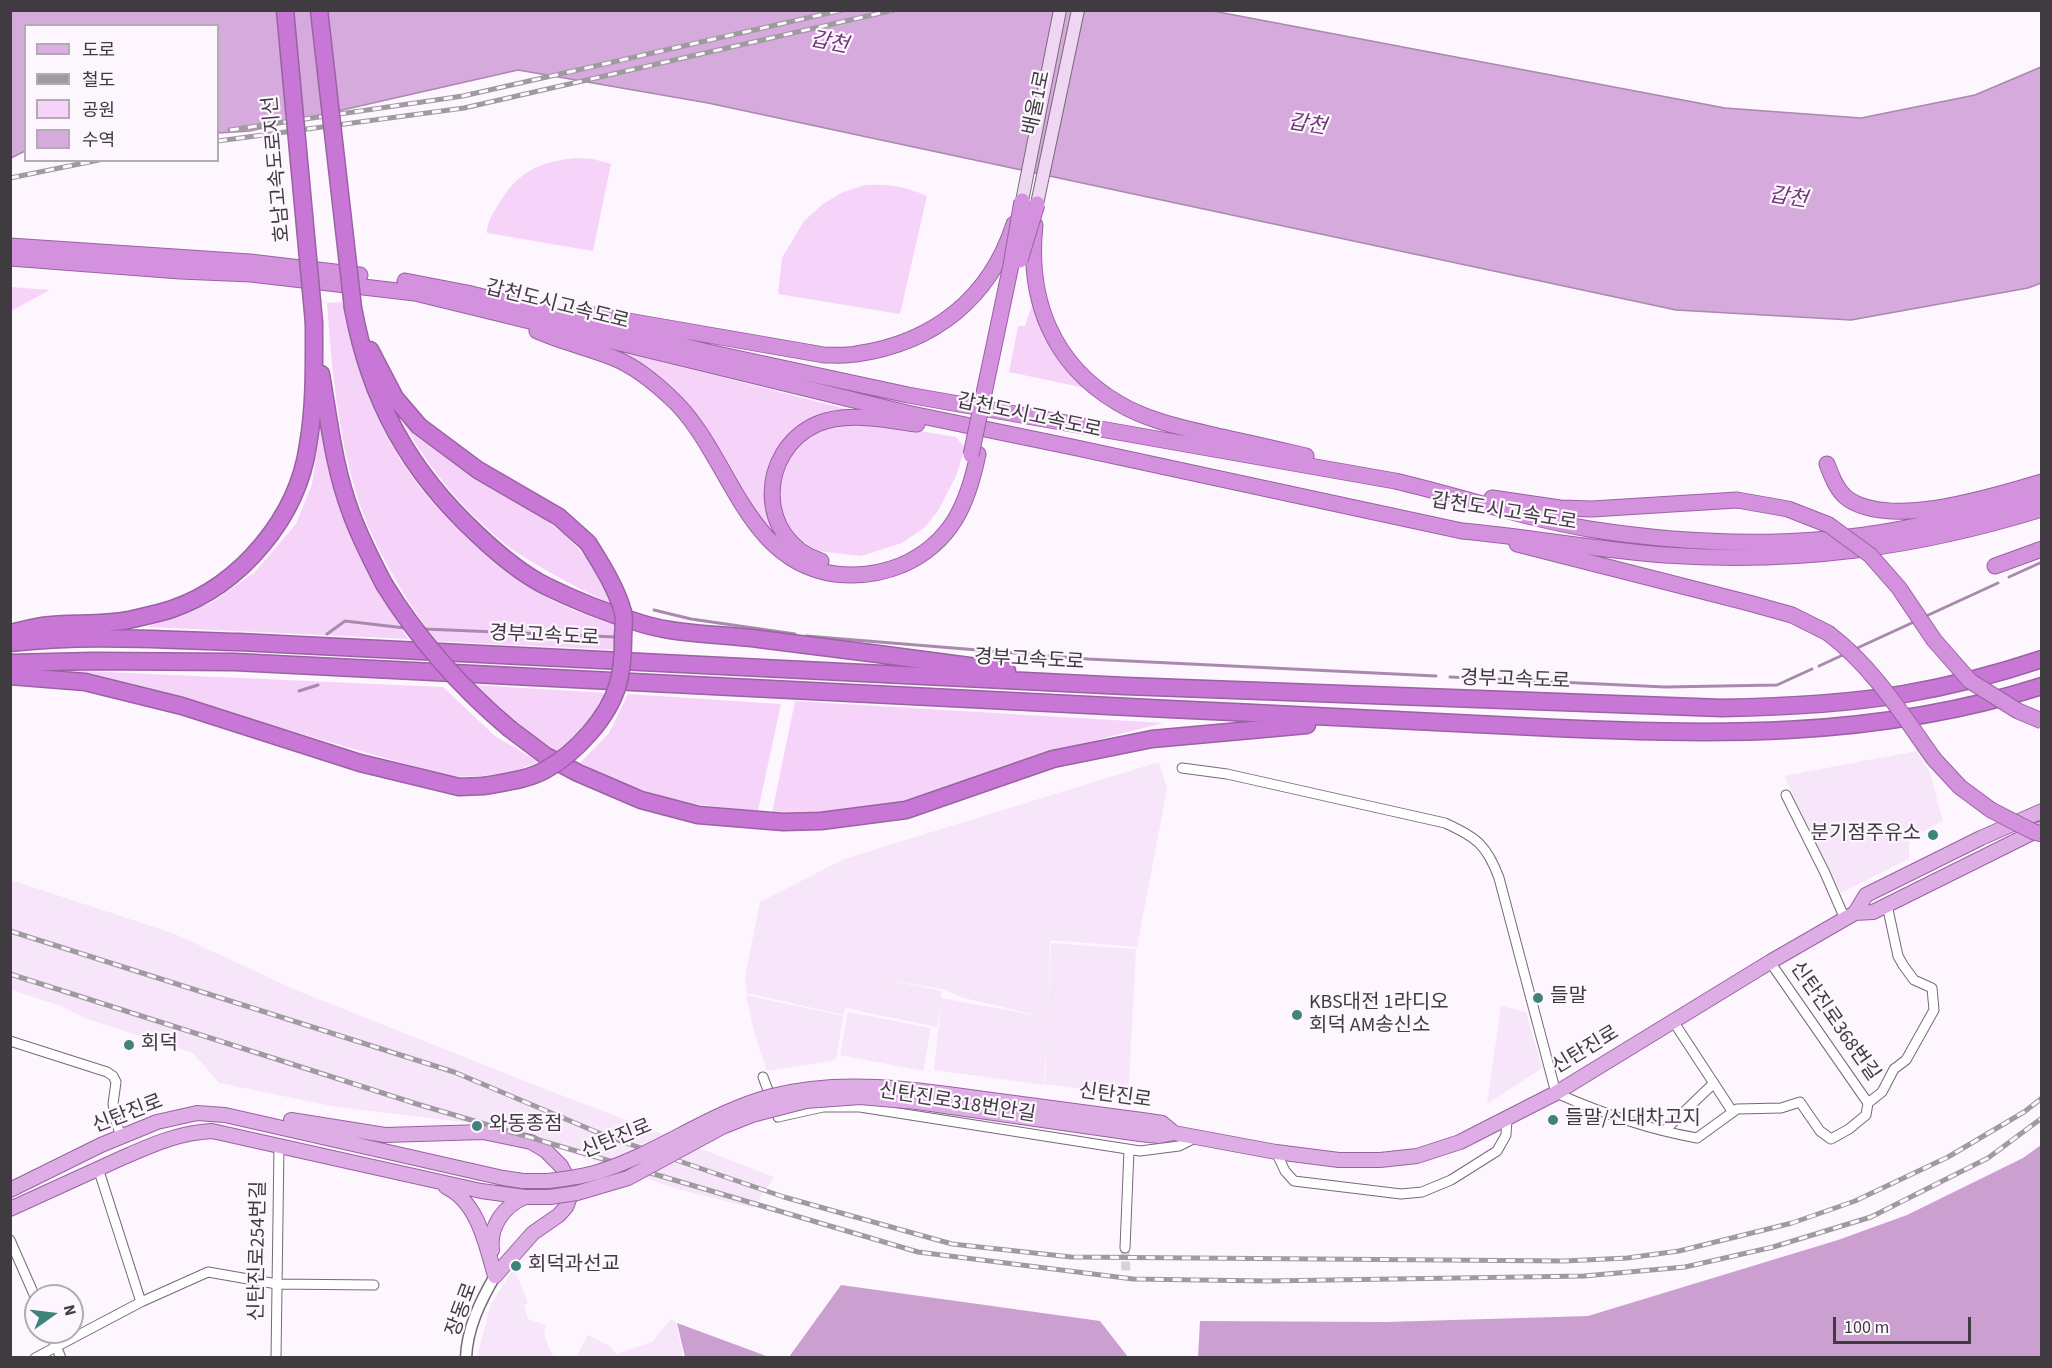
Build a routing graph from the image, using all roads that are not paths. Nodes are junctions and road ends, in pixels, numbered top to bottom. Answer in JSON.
{"nodes":[{"id":1,"x":285,"y":10,"type":"edge"},
{"id":2,"x":319,"y":10,"type":"edge"},
{"id":3,"x":1060,"y":10,"type":"edge"},
{"id":4,"x":1078,"y":10,"type":"edge"},
{"id":5,"x":1029,"y":202,"type":"junction"},
{"id":6,"x":10,"y":246,"type":"edge"},
{"id":7,"x":10,"y":258,"type":"edge"},
{"id":8,"x":467,"y":293,"type":"junction"},
{"id":9,"x":353,"y":308,"type":"junction"},
{"id":10,"x":496,"y":313,"type":"junction"},
{"id":11,"x":314,"y":323,"type":"junction"},
{"id":12,"x":1077,"y":447,"type":"junction"},
{"id":13,"x":974,"y":454,"type":"junction"},
{"id":14,"x":1827,"y":464,"type":"dead end"},
{"id":15,"x":1395,"y":481,"type":"junction"},
{"id":16,"x":2042,"y":482,"type":"edge"},
{"id":17,"x":1445,"y":493,"type":"junction"},
{"id":18,"x":2042,"y":495,"type":"edge"},
{"id":19,"x":2042,"y":509,"type":"edge"},
{"id":20,"x":1462,"y":531,"type":"junction"},
{"id":21,"x":2042,"y":549,"type":"edge"},
{"id":22,"x":1995,"y":566,"type":"dead end"},
{"id":23,"x":10,"y":633,"type":"edge"},
{"id":24,"x":10,"y":642,"type":"edge"},
{"id":25,"x":2042,"y":659,"type":"edge"},
{"id":26,"x":10,"y":663,"type":"edge"},
{"id":27,"x":10,"y":676,"type":"edge"},
{"id":28,"x":1125,"y":686,"type":"junction"},
{"id":29,"x":2042,"y":686,"type":"edge"},
{"id":30,"x":1370,"y":719,"type":"junction"},
{"id":31,"x":2042,"y":721,"type":"edge"},
{"id":32,"x":1182,"y":768,"type":"dead end"},
{"id":33,"x":1786,"y":795,"type":"dead end"},
{"id":34,"x":2042,"y":811,"type":"edge"},
{"id":35,"x":2042,"y":828,"type":"edge"},
{"id":36,"x":2042,"y":834,"type":"edge"},
{"id":37,"x":1887,"y":905,"type":"junction"},
{"id":38,"x":1850,"y":916,"type":"junction"},
{"id":39,"x":1770,"y":962,"type":"junction"},
{"id":40,"x":1673,"y":1021,"type":"junction"},
{"id":41,"x":10,"y":1041,"type":"edge"},
{"id":42,"x":764,"y":1077,"type":"dead end"},
{"id":43,"x":1714,"y":1083,"type":"junction"},
{"id":44,"x":1556,"y":1092,"type":"junction"},
{"id":45,"x":1868,"y":1103,"type":"junction"},
{"id":46,"x":1732,"y":1112,"type":"junction"},
{"id":47,"x":225,"y":1115,"type":"junction"},
{"id":48,"x":1506,"y":1119,"type":"junction"},
{"id":49,"x":1141,"y":1127,"type":"junction"},
{"id":50,"x":1664,"y":1131,"type":"junction"},
{"id":51,"x":121,"y":1136,"type":"junction"},
{"id":52,"x":1197,"y":1137,"type":"junction"},
{"id":53,"x":279,"y":1146,"type":"junction"},
{"id":54,"x":1129,"y":1150,"type":"junction"},
{"id":55,"x":1276,"y":1152,"type":"junction"},
{"id":56,"x":98,"y":1168,"type":"junction"},
{"id":57,"x":436,"y":1182,"type":"junction"},
{"id":58,"x":10,"y":1190,"type":"edge"},
{"id":59,"x":525,"y":1197,"type":"junction"},
{"id":60,"x":10,"y":1209,"type":"edge"},
{"id":61,"x":10,"y":1240,"type":"edge"},
{"id":62,"x":1125,"y":1248,"type":"tunnel mouth"},
{"id":63,"x":495,"y":1276,"type":"junction"},
{"id":64,"x":29,"y":1284,"type":"edge"},
{"id":65,"x":277,"y":1284,"type":"junction"},
{"id":66,"x":374,"y":1285,"type":"dead end"},
{"id":67,"x":141,"y":1302,"type":"junction"},
{"id":68,"x":55,"y":1344,"type":"edge"},
{"id":69,"x":57,"y":1348,"type":"junction"},
{"id":70,"x":35,"y":1358,"type":"edge"},
{"id":71,"x":61,"y":1358,"type":"edge"},
{"id":72,"x":276,"y":1358,"type":"edge"},
{"id":73,"x":466,"y":1358,"type":"edge"}],
"edges":[{"from":1,"to":11,"type":"highway","name":"호남고속도로지선","bridge":true},
{"from":2,"to":9,"type":"highway","bridge":true},
{"from":3,"to":5,"type":"main road","name":"배울1로"},
{"from":4,"to":5,"type":"main road","name":"배울1로"},
{"from":5,"to":8,"type":"highway","bridge":true},
{"from":5,"to":13,"type":"highway","bridge":true},
{"from":5,"to":15,"type":"highway","bridge":true},
{"from":6,"to":8,"type":"highway","name":"갑천도시고속도로"},
{"from":7,"to":10,"type":"highway","name":"갑천도시고속도로"},
{"from":8,"to":15,"type":"highway","name":"갑천도시고속도로"},
{"from":9,"to":27,"type":"highway","bridge":true},
{"from":9,"to":28,"type":"highway"},
{"from":10,"to":12,"type":"highway","name":"갑천도시고속도로"},
{"from":10,"to":13,"type":"highway"},
{"from":11,"to":23,"type":"highway"},
{"from":11,"to":30,"type":"highway","bridge":true},
{"from":12,"to":13,"type":"highway"},
{"from":12,"to":20,"type":"highway","name":"갑천도시고속도로"},
{"from":14,"to":16,"type":"highway"},
{"from":15,"to":17,"type":"highway","name":"갑천도시고속도로"},
{"from":17,"to":18,"type":"highway","name":"갑천도시고속도로"},
{"from":17,"to":31,"type":"highway","bridge":true},
{"from":19,"to":20,"type":"highway","name":"갑천도시고속도로"},
{"from":20,"to":36,"type":"highway","bridge":true},
{"from":21,"to":22,"type":"highway"},
{"from":24,"to":28,"type":"highway","name":"경부고속도로"},
{"from":25,"to":28,"type":"highway","name":"경부고속도로"},
{"from":26,"to":30,"type":"highway","name":"경부고속도로"},
{"from":29,"to":30,"type":"highway","name":"경부고속도로"},
{"from":32,"to":44,"type":"street"},
{"from":33,"to":38,"type":"street"},
{"from":34,"to":38,"type":"main road","name":"신탄진로"},
{"from":35,"to":37,"type":"main road","name":"신탄진로"},
{"from":37,"to":38,"type":"main road","name":"신탄진로"},
{"from":37,"to":45,"type":"street"},
{"from":38,"to":39,"type":"main road","name":"신탄진로"},
{"from":39,"to":40,"type":"main road","name":"신탄진로"},
{"from":39,"to":45,"type":"street","name":"신탄진로368번길"},
{"from":40,"to":43,"type":"street"},
{"from":40,"to":44,"type":"main road","name":"신탄진로"},
{"from":41,"to":51,"type":"street"},
{"from":42,"to":54,"type":"street","name":"신탄진로318번안길"},
{"from":43,"to":46,"type":"street"},
{"from":43,"to":50,"type":"street"},
{"from":44,"to":48,"type":"main road","name":"신탄진로"},
{"from":44,"to":50,"type":"street"},
{"from":45,"to":46,"type":"street"},
{"from":46,"to":50,"type":"street"},
{"from":47,"to":49,"type":"main road","name":"신탄진로","bridge":true},
{"from":47,"to":51,"type":"main road","name":"신탄진로"},
{"from":47,"to":63,"type":"main road"},
{"from":48,"to":55,"type":"main road","name":"신탄진로"},
{"from":48,"to":55,"type":"street"},
{"from":49,"to":52,"type":"main road","name":"신탄진로"},
{"from":49,"to":59,"type":"main road","name":"신탄진로","bridge":true},
{"from":51,"to":58,"type":"main road","name":"신탄진로"},
{"from":52,"to":54,"type":"street","name":"신탄진로318번안길"},
{"from":52,"to":55,"type":"main road","name":"신탄진로"},
{"from":53,"to":56,"type":"main road","name":"신탄진로"},
{"from":53,"to":57,"type":"main road","name":"신탄진로"},
{"from":53,"to":65,"type":"street","name":"신탄진로254번길"},
{"from":54,"to":62,"type":"street"},
{"from":56,"to":60,"type":"main road","name":"신탄진로"},
{"from":56,"to":67,"type":"street"},
{"from":57,"to":59,"type":"main road","name":"신탄진로"},
{"from":57,"to":63,"type":"main road"},
{"from":59,"to":63,"type":"main road"},
{"from":61,"to":64,"type":"street"},
{"from":63,"to":73,"type":"street","name":"장동로"},
{"from":65,"to":66,"type":"street"},
{"from":65,"to":67,"type":"street"},
{"from":65,"to":72,"type":"street","name":"신탄진로254번길"},
{"from":67,"to":69,"type":"street"},
{"from":68,"to":69,"type":"street"},
{"from":69,"to":70,"type":"street"},
{"from":69,"to":71,"type":"street"}]}
